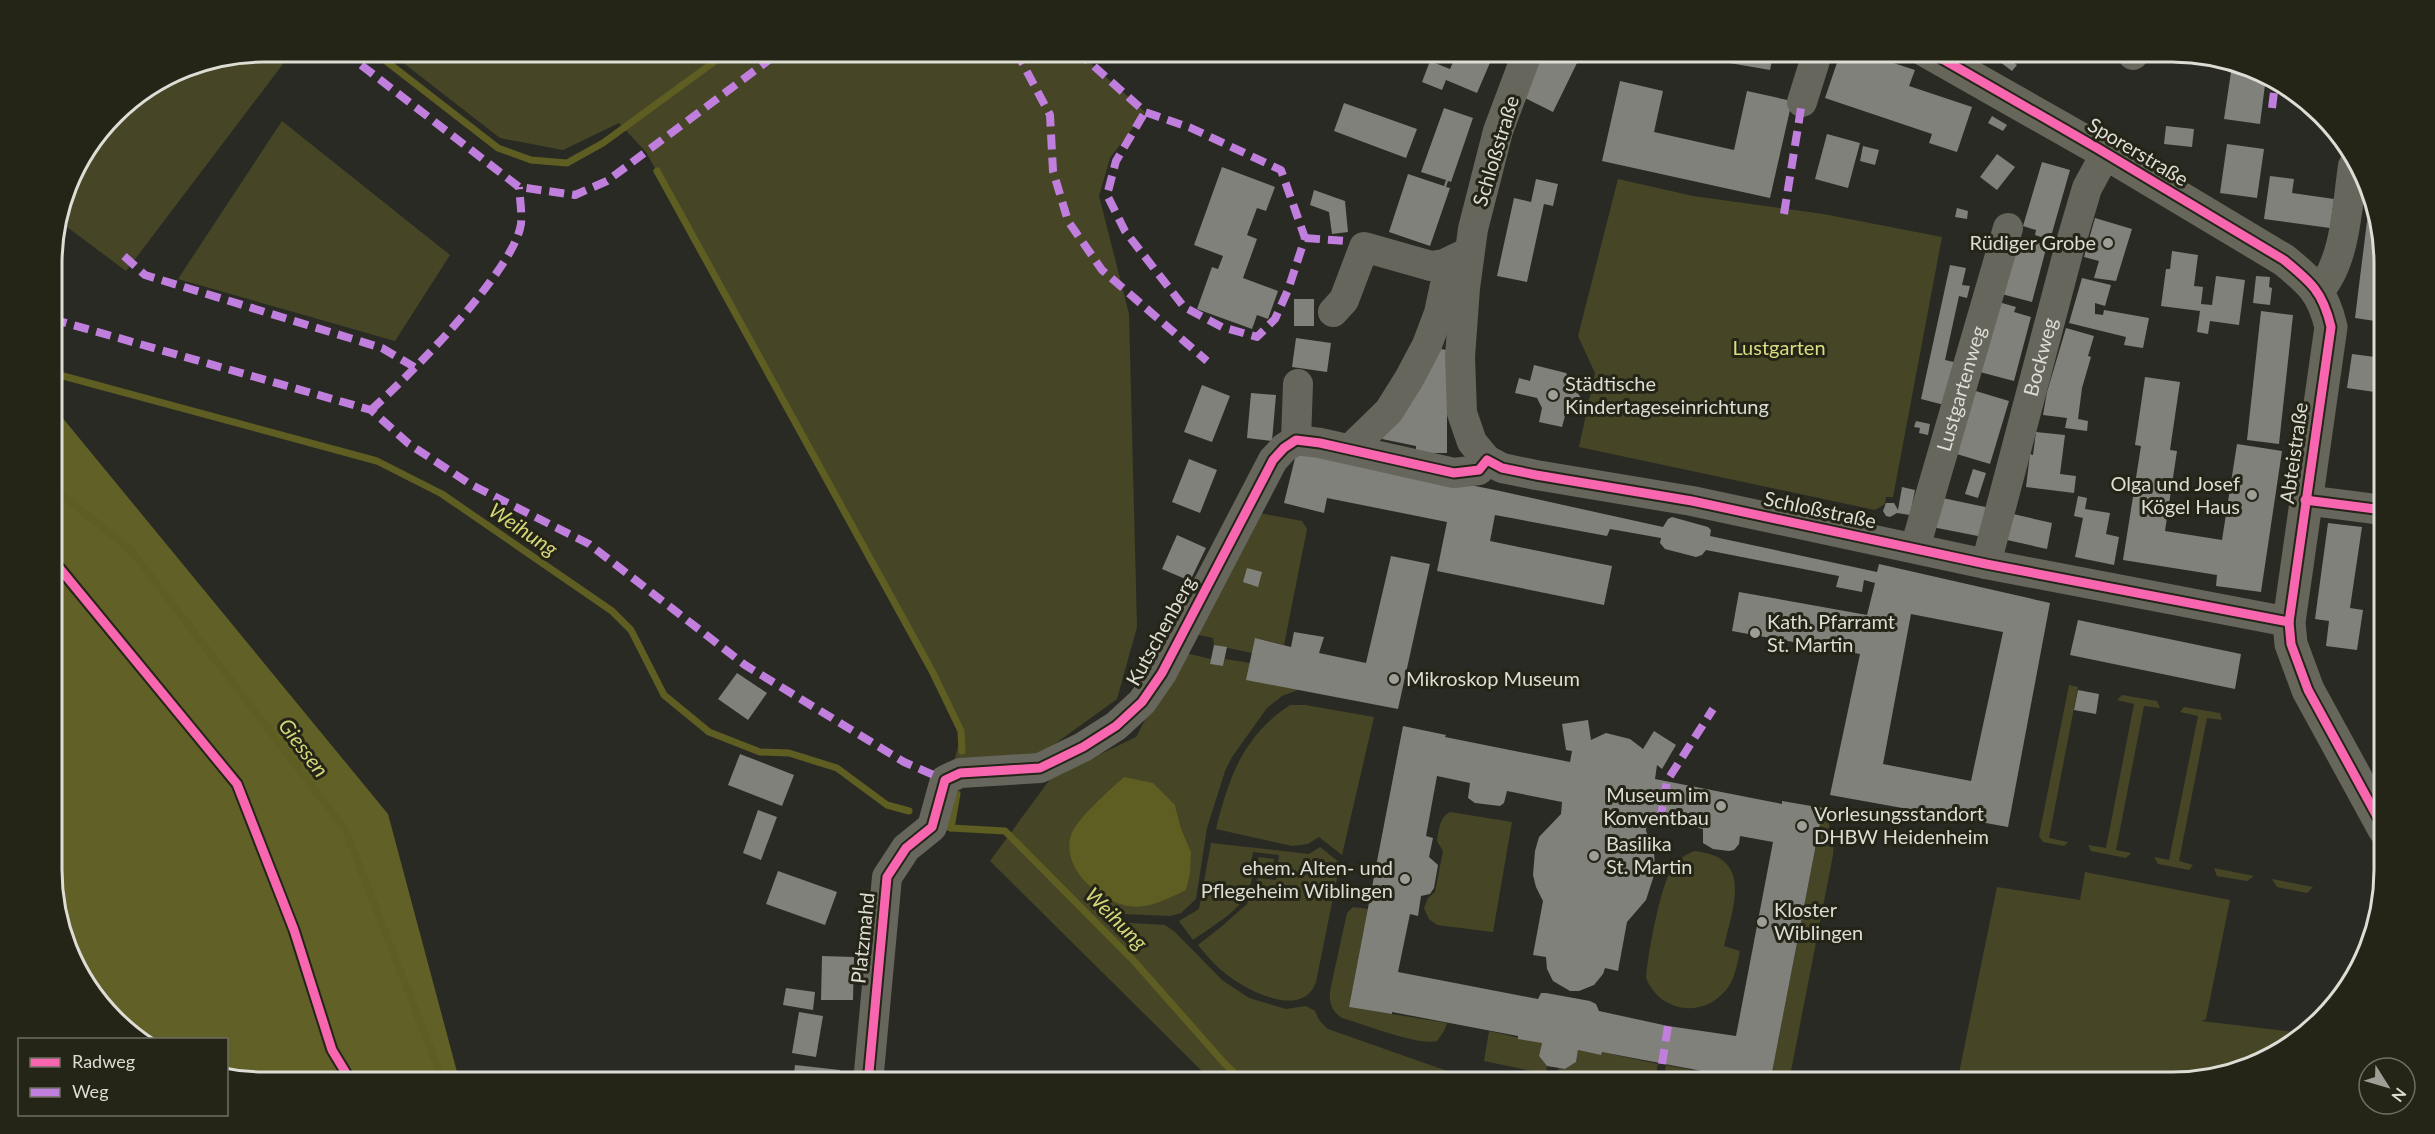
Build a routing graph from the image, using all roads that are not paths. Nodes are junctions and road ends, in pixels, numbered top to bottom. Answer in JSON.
{"nodes":[{"id":1,"x":1524,"y":62,"type":"edge"},
{"id":2,"x":1815,"y":62,"type":"edge"},
{"id":3,"x":1949,"y":62,"type":"edge"},
{"id":4,"x":1802,"y":102,"type":"dead end"},
{"id":5,"x":2106,"y":153,"type":"junction"},
{"id":6,"x":2352,"y":174,"type":"edge"},
{"id":7,"x":2008,"y":228,"type":"dead end"},
{"id":8,"x":1469,"y":252,"type":"junction"},
{"id":9,"x":2319,"y":291,"type":"junction"},
{"id":10,"x":1333,"y":312,"type":"dead end"},
{"id":11,"x":1298,"y":384,"type":"dead end"},
{"id":12,"x":1296,"y":440,"type":"junction"},
{"id":13,"x":1350,"y":449,"type":"junction"},
{"id":14,"x":1487,"y":460,"type":"junction"},
{"id":15,"x":2305,"y":500,"type":"junction"},
{"id":16,"x":2374,"y":509,"type":"edge"},
{"id":17,"x":1915,"y":549,"type":"junction"},
{"id":18,"x":1986,"y":564,"type":"junction"},
{"id":19,"x":2289,"y":622,"type":"junction"},
{"id":20,"x":945,"y":780,"type":"joint"},
{"id":21,"x":2374,"y":812,"type":"edge"},
{"id":22,"x":869,"y":1072,"type":"edge"}],
"edges":[{"from":1,"to":8,"type":"street","name":"Schloßstraße"},
{"from":2,"to":4,"type":"street"},
{"from":3,"to":5,"type":"main road","name":"Sporerstraße"},
{"from":5,"to":9,"type":"main road","name":"Sporerstraße"},
{"from":5,"to":18,"type":"street","name":"Bockweg"},
{"from":6,"to":9,"type":"street"},
{"from":7,"to":17,"type":"street","name":"Lustgartenweg"},
{"from":8,"to":10,"type":"street"},
{"from":8,"to":13,"type":"street"},
{"from":8,"to":14,"type":"street","name":"Schloßstraße"},
{"from":9,"to":15,"type":"main road","name":"Abteistraße"},
{"from":11,"to":12,"type":"street"},
{"from":12,"to":13,"type":"street"},
{"from":12,"to":20,"type":"street","name":"Kutschenberg"},
{"from":13,"to":14,"type":"street"},
{"from":14,"to":17,"type":"street","name":"Schloßstraße"},
{"from":15,"to":16,"type":"street"},
{"from":15,"to":19,"type":"main road","name":"Abteistraße"},
{"from":17,"to":18,"type":"street","name":"Schloßstraße"},
{"from":18,"to":19,"type":"street","name":"Schloßstraße"},
{"from":19,"to":21,"type":"main road","name":"Abteistraße"},
{"from":20,"to":22,"type":"street","name":"Platzmahd"}]}
